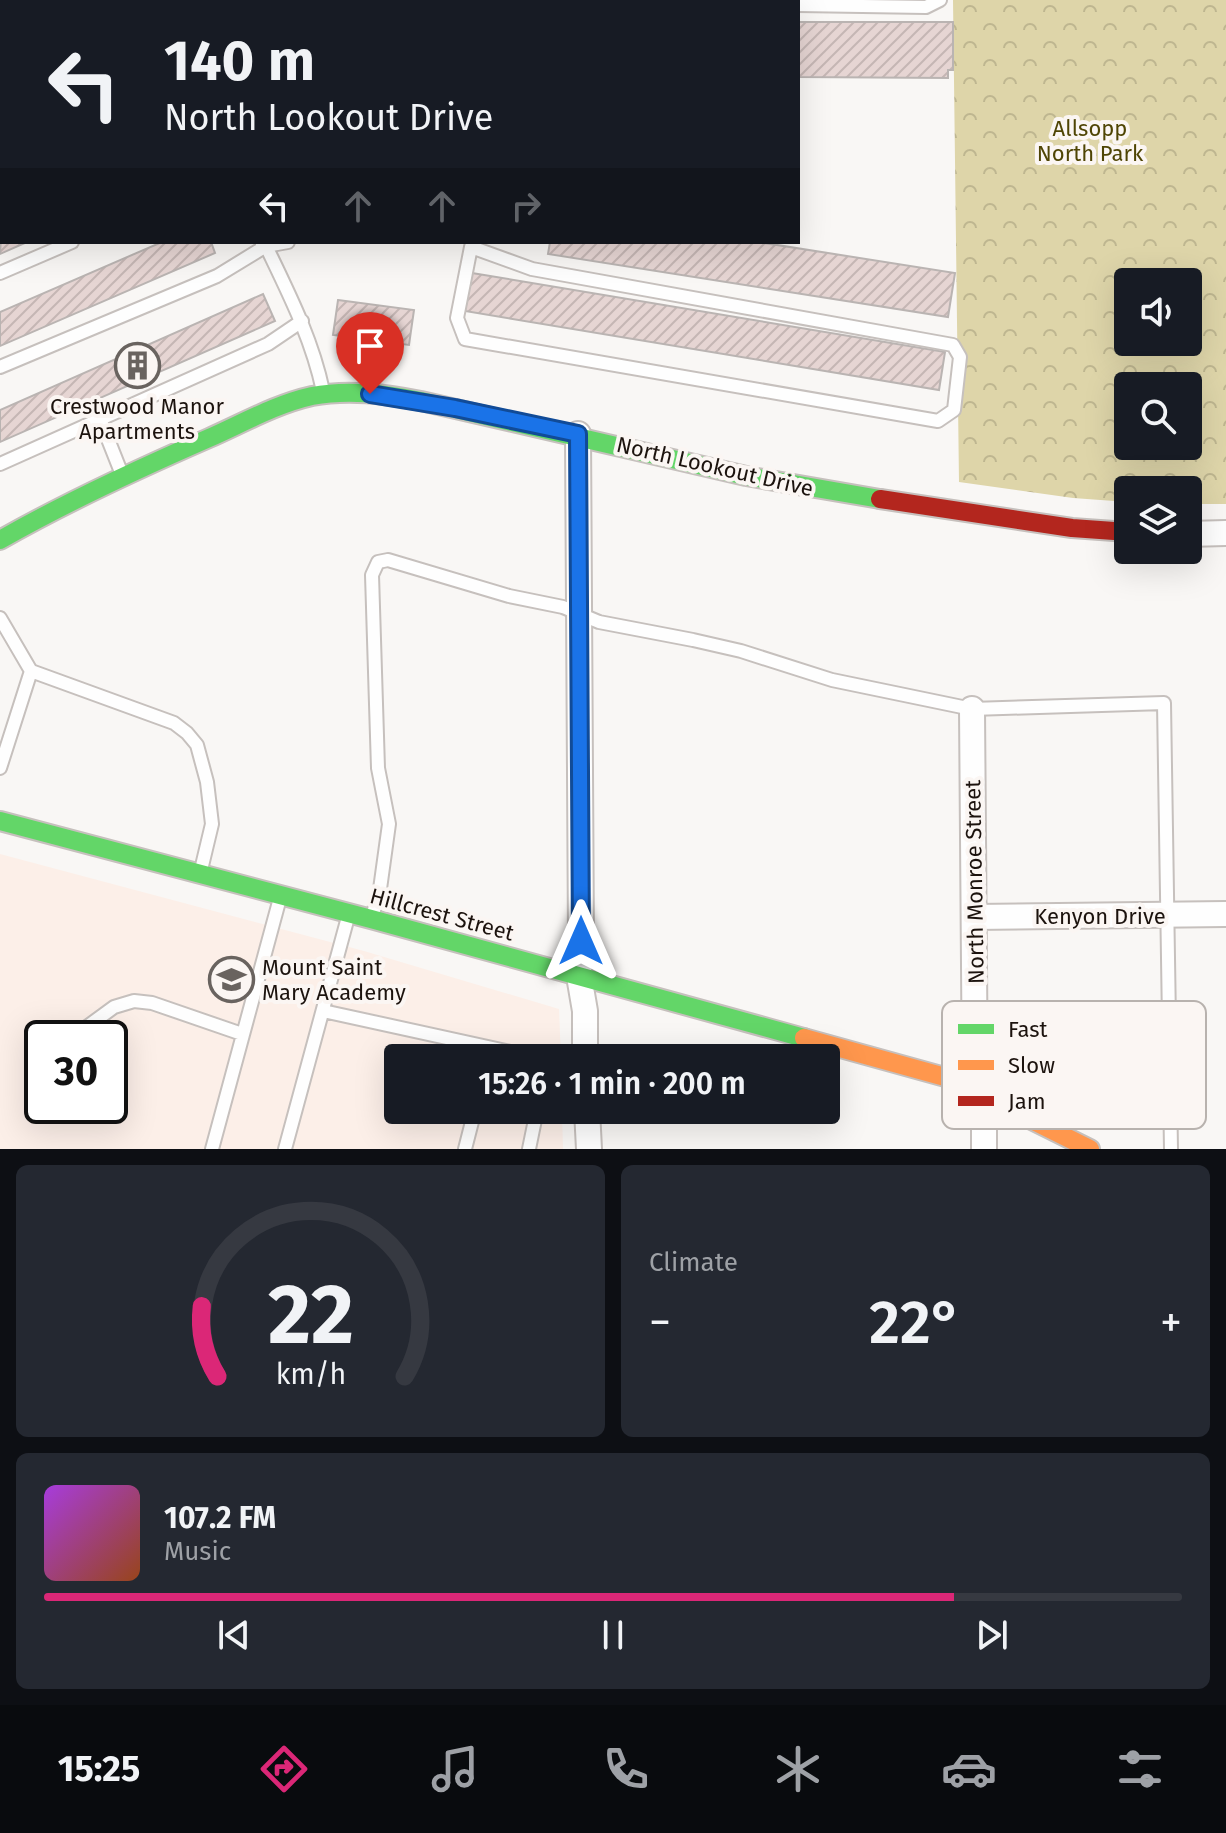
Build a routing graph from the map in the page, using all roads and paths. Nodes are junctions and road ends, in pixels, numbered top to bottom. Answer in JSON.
{"nodes":[{"id":1,"x":940,"y":0,"type":"edge"},
{"id":2,"x":800,"y":5,"type":"edge"},
{"id":3,"x":67,"y":244,"type":"edge"},
{"id":4,"x":263,"y":244,"type":"edge"},
{"id":5,"x":472,"y":245,"type":"edge"},
{"id":6,"x":0,"y":273,"type":"edge"},
{"id":7,"x":302,"y":321,"type":"junction"},
{"id":8,"x":0,"y":367,"type":"edge"},
{"id":9,"x":324,"y":394,"type":"junction"},
{"id":10,"x":100,"y":419,"type":"junction"},
{"id":11,"x":578,"y":434,"type":"junction"},
{"id":12,"x":0,"y":464,"type":"edge"},
{"id":13,"x":123,"y":478,"type":"junction"},
{"id":14,"x":1114,"y":531,"type":"edge"},
{"id":15,"x":1226,"y":533,"type":"edge"},
{"id":16,"x":1202,"y":534,"type":"edge"},
{"id":17,"x":0,"y":540,"type":"edge"},
{"id":18,"x":579,"y":614,"type":"junction"},
{"id":19,"x":0,"y":618,"type":"edge"},
{"id":20,"x":31,"y":671,"type":"junction"},
{"id":21,"x":972,"y":709,"type":"junction"},
{"id":22,"x":0,"y":768,"type":"edge"},
{"id":23,"x":0,"y":821,"type":"edge"},
{"id":24,"x":200,"y":873,"type":"junction"},
{"id":25,"x":281,"y":895,"type":"junction"},
{"id":26,"x":349,"y":913,"type":"junction"},
{"id":27,"x":1226,"y":914,"type":"edge"},
{"id":28,"x":1168,"y":916,"type":"junction"},
{"id":29,"x":974,"y":917,"type":"junction"},
{"id":30,"x":371,"y":919,"type":"junction"},
{"id":31,"x":579,"y":976,"type":"junction"},
{"id":32,"x":974,"y":1001,"type":"edge"},
{"id":33,"x":1169,"y":1001,"type":"edge"},
{"id":34,"x":323,"y":1011,"type":"junction"},
{"id":35,"x":96,"y":1020,"type":"edge"},
{"id":36,"x":242,"y":1034,"type":"junction"},
{"id":37,"x":453,"y":1044,"type":"edge"},
{"id":38,"x":585,"y":1044,"type":"edge"},
{"id":39,"x":942,"y":1076,"type":"edge"},
{"id":40,"x":471,"y":1124,"type":"edge"},
{"id":41,"x":534,"y":1124,"type":"edge"},
{"id":42,"x":588,"y":1124,"type":"edge"},
{"id":43,"x":1050,"y":1129,"type":"edge"},
{"id":44,"x":1171,"y":1129,"type":"edge"},
{"id":45,"x":212,"y":1149,"type":"edge"},
{"id":46,"x":285,"y":1149,"type":"edge"},
{"id":47,"x":465,"y":1149,"type":"edge"},
{"id":48,"x":529,"y":1149,"type":"edge"},
{"id":49,"x":589,"y":1149,"type":"edge"},
{"id":50,"x":1090,"y":1149,"type":"edge"},
{"id":51,"x":1171,"y":1149,"type":"edge"}],
"edges":[{"from":1,"to":2,"type":"lane"},
{"from":3,"to":6,"type":"lane"},
{"from":4,"to":7,"type":"lane"},
{"from":4,"to":8,"type":"lane"},
{"from":5,"to":5,"type":"lane"},
{"from":7,"to":9,"type":"lane"},
{"from":7,"to":10,"type":"lane"},
{"from":9,"to":11,"type":"street","name":"North Lookout Drive"},
{"from":9,"to":13,"type":"street","name":"North Lookout Drive"},
{"from":10,"to":12,"type":"lane"},
{"from":10,"to":13,"type":"lane"},
{"from":11,"to":14,"type":"street","name":"North Lookout Drive"},
{"from":11,"to":18,"type":"street"},
{"from":13,"to":17,"type":"street","name":"North Lookout Drive"},
{"from":15,"to":16,"type":"street"},
{"from":18,"to":21,"type":"lane"},
{"from":18,"to":30,"type":"lane"},
{"from":18,"to":31,"type":"street"},
{"from":19,"to":20,"type":"lane"},
{"from":20,"to":22,"type":"lane"},
{"from":20,"to":24,"type":"lane"},
{"from":21,"to":28,"type":"lane"},
{"from":21,"to":29,"type":"street","name":"North Monroe Street"},
{"from":23,"to":24,"type":"street","name":"Hillcrest Street"},
{"from":24,"to":25,"type":"street","name":"Hillcrest Street"},
{"from":25,"to":26,"type":"street","name":"Hillcrest Street"},
{"from":25,"to":36,"type":"lane"},
{"from":26,"to":30,"type":"street","name":"Hillcrest Street"},
{"from":26,"to":34,"type":"lane"},
{"from":27,"to":28,"type":"street","name":"Kenyon Drive"},
{"from":28,"to":29,"type":"street","name":"Kenyon Drive"},
{"from":28,"to":33,"type":"lane"},
{"from":29,"to":32,"type":"street","name":"North Monroe Street"},
{"from":30,"to":31,"type":"street","name":"Hillcrest Street"},
{"from":31,"to":38,"type":"street"},
{"from":31,"to":39,"type":"street","name":"Hillcrest Street"},
{"from":34,"to":37,"type":"lane"},
{"from":34,"to":46,"type":"lane"},
{"from":35,"to":36,"type":"lane"},
{"from":36,"to":45,"type":"lane"},
{"from":40,"to":47,"type":"lane"},
{"from":41,"to":48,"type":"lane"},
{"from":42,"to":49,"type":"street"},
{"from":43,"to":50,"type":"street","name":"Hillcrest Street"},
{"from":44,"to":51,"type":"lane"}]}
